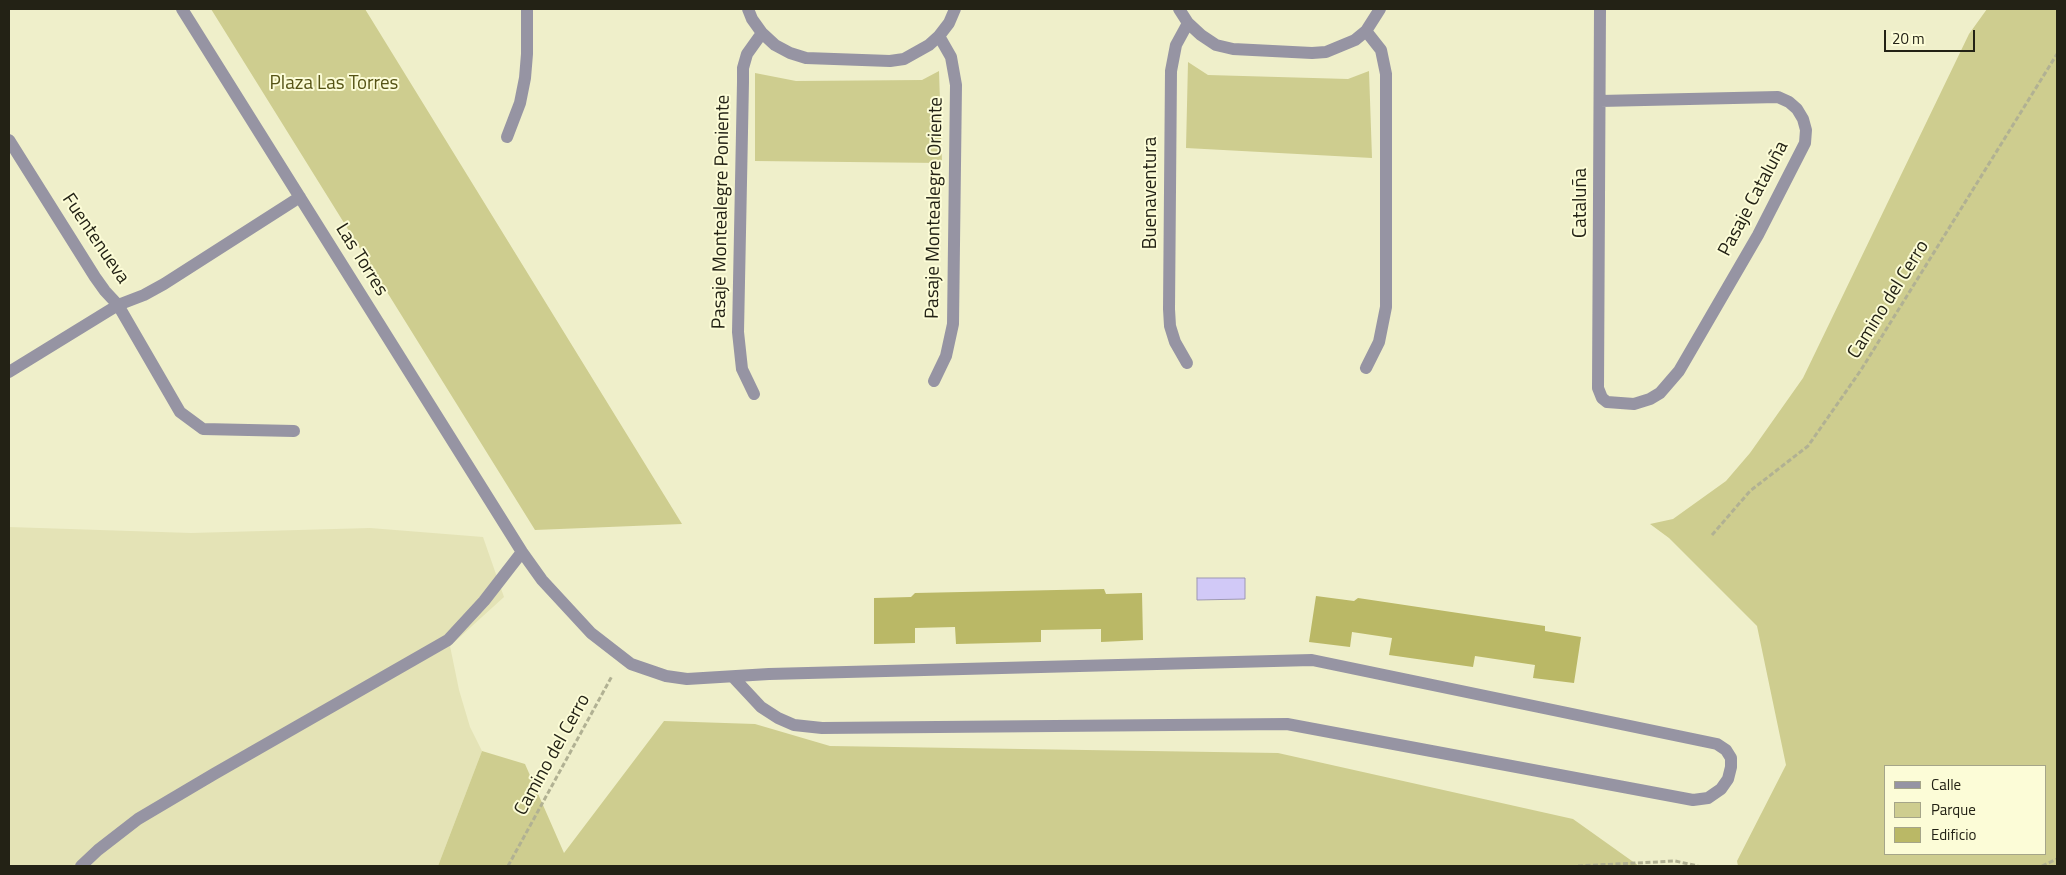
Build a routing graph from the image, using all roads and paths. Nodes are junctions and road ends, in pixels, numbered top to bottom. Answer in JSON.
{"nodes":[{"id":1,"x":182,"y":9,"type":"edge"},
{"id":2,"x":527,"y":9,"type":"edge"},
{"id":3,"x":748,"y":9,"type":"edge"},
{"id":4,"x":954,"y":9,"type":"edge"},
{"id":5,"x":1179,"y":9,"type":"edge"},
{"id":6,"x":1380,"y":9,"type":"edge"},
{"id":7,"x":1600,"y":9,"type":"edge"},
{"id":8,"x":1188,"y":23,"type":"junction"},
{"id":9,"x":1366,"y":31,"type":"junction"},
{"id":10,"x":762,"y":33,"type":"junction"},
{"id":11,"x":940,"y":36,"type":"junction"},
{"id":12,"x":2057,"y":54,"type":"edge"},
{"id":13,"x":1600,"y":101,"type":"junction"},
{"id":14,"x":507,"y":138,"type":"dead end"},
{"id":15,"x":9,"y":140,"type":"edge"},
{"id":16,"x":300,"y":197,"type":"junction"},
{"id":17,"x":118,"y":305,"type":"junction"},
{"id":18,"x":1187,"y":364,"type":"dead end"},
{"id":19,"x":1366,"y":368,"type":"dead end"},
{"id":20,"x":9,"y":372,"type":"edge"},
{"id":21,"x":934,"y":381,"type":"dead end"},
{"id":22,"x":754,"y":394,"type":"dead end"},
{"id":23,"x":1602,"y":398,"type":"joint"},
{"id":24,"x":294,"y":431,"type":"dead end"},
{"id":25,"x":1712,"y":535,"type":"dead end"},
{"id":26,"x":522,"y":552,"type":"junction"},
{"id":27,"x":622,"y":657,"type":"junction"},
{"id":28,"x":733,"y":677,"type":"junction"},
{"id":29,"x":2057,"y":859,"type":"edge"},
{"id":30,"x":81,"y":866,"type":"edge"},
{"id":31,"x":508,"y":866,"type":"edge"},
{"id":32,"x":1578,"y":866,"type":"edge"},
{"id":33,"x":1698,"y":866,"type":"edge"},
{"id":34,"x":2042,"y":866,"type":"edge"}],
"edges":[{"from":1,"to":16,"type":"street","name":"Las Torres"},
{"from":2,"to":14,"type":"street"},
{"from":3,"to":10,"type":"street"},
{"from":4,"to":11,"type":"street"},
{"from":5,"to":8,"type":"street"},
{"from":6,"to":9,"type":"street"},
{"from":7,"to":13,"type":"street","name":"Cataluña"},
{"from":8,"to":9,"type":"street"},
{"from":8,"to":18,"type":"street","name":"Buenaventura"},
{"from":9,"to":19,"type":"street"},
{"from":10,"to":11,"type":"street"},
{"from":10,"to":22,"type":"street","name":"Pasaje Montealegre Poniente"},
{"from":11,"to":21,"type":"street","name":"Pasaje Montealegre Oriente"},
{"from":12,"to":25,"type":"path","name":"Camino del Cerro"},
{"from":13,"to":23,"type":"street","name":"Cataluña"},
{"from":13,"to":23,"type":"street","name":"Pasaje Cataluña"},
{"from":15,"to":17,"type":"street","name":"Fuentenueva"},
{"from":16,"to":17,"type":"street","name":"Fuentenueva"},
{"from":16,"to":26,"type":"street","name":"Las Torres"},
{"from":17,"to":20,"type":"street"},
{"from":17,"to":24,"type":"street"},
{"from":26,"to":27,"type":"street","name":"Las Torres"},
{"from":26,"to":30,"type":"street"},
{"from":27,"to":28,"type":"street","name":"Las Torres"},
{"from":27,"to":31,"type":"path","name":"Camino del Cerro"},
{"from":28,"to":28,"type":"street","name":"Las Torres"},
{"from":29,"to":34,"type":"path"},
{"from":32,"to":33,"type":"path"}]}
